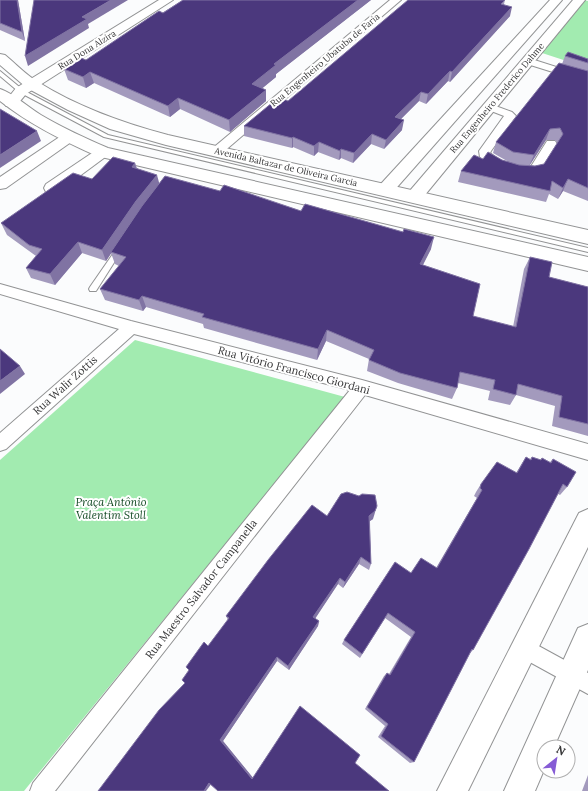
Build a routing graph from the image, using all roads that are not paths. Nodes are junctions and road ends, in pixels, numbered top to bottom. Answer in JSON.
{"nodes":[{"id":1,"x":167,"y":0,"type":"edge"},
{"id":2,"x":396,"y":0,"type":"edge"},
{"id":3,"x":556,"y":0,"type":"edge"},
{"id":4,"x":579,"y":0,"type":"edge"},
{"id":5,"x":0,"y":58,"type":"edge"},
{"id":6,"x":528,"y":61,"type":"junction"},
{"id":7,"x":0,"y":73,"type":"edge"},
{"id":8,"x":588,"y":80,"type":"edge"},
{"id":9,"x":16,"y":93,"type":"edge"},
{"id":10,"x":490,"y":107,"type":"junction"},
{"id":11,"x":69,"y":137,"type":"junction"},
{"id":12,"x":551,"y":144,"type":"dead end"},
{"id":13,"x":216,"y":151,"type":"junction"},
{"id":14,"x":103,"y":152,"type":"junction"},
{"id":15,"x":0,"y":184,"type":"edge"},
{"id":16,"x":385,"y":190,"type":"junction"},
{"id":17,"x":414,"y":197,"type":"junction"},
{"id":18,"x":38,"y":198,"type":"edge"},
{"id":19,"x":588,"y":237,"type":"edge"},
{"id":20,"x":122,"y":246,"type":"edge"},
{"id":21,"x":588,"y":250,"type":"edge"},
{"id":22,"x":588,"y":264,"type":"edge"},
{"id":23,"x":0,"y":289,"type":"edge"},
{"id":24,"x":94,"y":289,"type":"dead end"},
{"id":25,"x":131,"y":327,"type":"junction"},
{"id":26,"x":362,"y":387,"type":"junction"},
{"id":27,"x":0,"y":444,"type":"edge"},
{"id":28,"x":588,"y":452,"type":"edge"},
{"id":29,"x":588,"y":521,"type":"edge"},
{"id":30,"x":588,"y":638,"type":"edge"},
{"id":31,"x":524,"y":648,"type":"junction"},
{"id":32,"x":580,"y":680,"type":"edge"},
{"id":33,"x":41,"y":791,"type":"edge"},
{"id":34,"x":452,"y":791,"type":"edge"},
{"id":35,"x":519,"y":791,"type":"edge"}],
"edges":[{"from":1,"to":9,"type":"street","name":"Rua Dona Alzira"},
{"from":2,"to":13,"type":"street","name":"Rua Engenheiro Ubatuba de Faria"},
{"from":3,"to":16,"type":"street","name":"Rua Engenheiro Frederico Dahme"},
{"from":4,"to":6,"type":"street","name":"Rua Engenheiro Frederico Dahme"},
{"from":5,"to":9,"type":"main road","name":"Avenida Baltazar de Oliveira Garcia"},
{"from":6,"to":8,"type":"street"},
{"from":6,"to":10,"type":"street","name":"Rua Engenheiro Frederico Dahme"},
{"from":7,"to":9,"type":"lane"},
{"from":9,"to":11,"type":"main road","name":"Avenida Baltazar de Oliveira Garcia"},
{"from":9,"to":13,"type":"main road","name":"Avenida Baltazar de Oliveira Garcia"},
{"from":9,"to":21,"type":"lane"},
{"from":10,"to":12,"type":"street"},
{"from":10,"to":17,"type":"street","name":"Rua Engenheiro Frederico Dahme"},
{"from":11,"to":14,"type":"main road","name":"Avenida Baltazar de Oliveira Garcia"},
{"from":11,"to":15,"type":"street"},
{"from":13,"to":16,"type":"main road","name":"Avenida Baltazar de Oliveira Garcia"},
{"from":14,"to":18,"type":"street"},
{"from":14,"to":22,"type":"main road","name":"Avenida Baltazar de Oliveira Garcia"},
{"from":16,"to":17,"type":"main road","name":"Avenida Baltazar de Oliveira Garcia"},
{"from":17,"to":19,"type":"main road","name":"Avenida Baltazar de Oliveira Garcia"},
{"from":20,"to":24,"type":"lane"},
{"from":23,"to":25,"type":"street","name":"Rua Vitório Francisco Giordani"},
{"from":25,"to":26,"type":"street","name":"Rua Vitório Francisco Giordani"},
{"from":25,"to":27,"type":"street","name":"Rua Walir Zottis"},
{"from":26,"to":28,"type":"street","name":"Rua Vitório Francisco Giordani"},
{"from":26,"to":33,"type":"street","name":"Rua Maestro Salvador Campanella"},
{"from":29,"to":31,"type":"main road"},
{"from":30,"to":32,"type":"main road"},
{"from":31,"to":32,"type":"street"},
{"from":31,"to":34,"type":"main road"},
{"from":32,"to":35,"type":"main road"}]}
